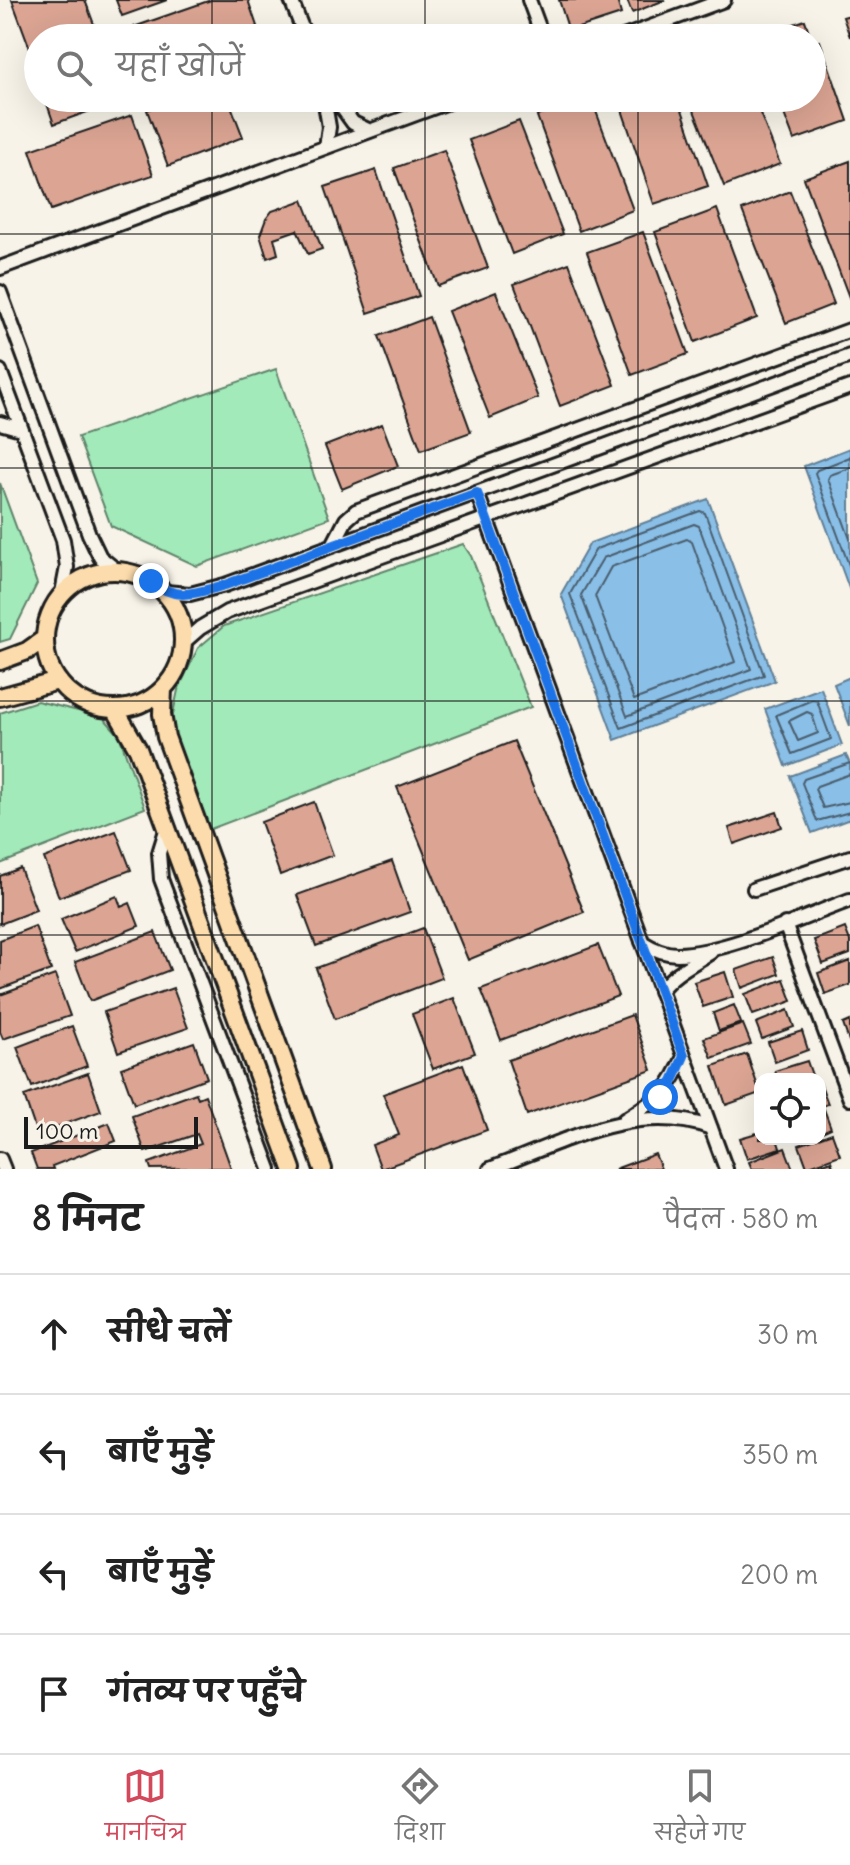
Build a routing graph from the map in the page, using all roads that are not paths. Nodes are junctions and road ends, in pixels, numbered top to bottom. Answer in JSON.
{"nodes":[{"id":1,"x":291,"y":0,"type":"edge"},
{"id":2,"x":529,"y":0,"type":"edge"},
{"id":3,"x":720,"y":1,"type":"edge"},
{"id":4,"x":300,"y":24,"type":"edge"},
{"id":5,"x":538,"y":24,"type":"edge"},
{"id":6,"x":658,"y":24,"type":"edge"},
{"id":7,"x":326,"y":112,"type":"edge"},
{"id":8,"x":345,"y":112,"type":"edge"},
{"id":9,"x":421,"y":112,"type":"edge"},
{"id":10,"x":370,"y":131,"type":"junction"},
{"id":11,"x":326,"y":147,"type":"junction"},
{"id":12,"x":0,"y":268,"type":"edge"},
{"id":13,"x":0,"y":292,"type":"edge"},
{"id":14,"x":850,"y":330,"type":"edge"},
{"id":15,"x":850,"y":356,"type":"edge"},
{"id":16,"x":0,"y":371,"type":"edge"},
{"id":17,"x":850,"y":387,"type":"edge"},
{"id":18,"x":0,"y":423,"type":"edge"},
{"id":19,"x":21,"y":429,"type":"junction"},
{"id":20,"x":477,"y":493,"type":"junction"},
{"id":21,"x":486,"y":519,"type":"junction"},
{"id":22,"x":333,"y":545,"type":"junction"},
{"id":23,"x":116,"y":570,"type":"junction"},
{"id":24,"x":165,"y":592,"type":"junction"},
{"id":25,"x":62,"y":593,"type":"junction"},
{"id":26,"x":44,"y":639,"type":"junction"},
{"id":27,"x":184,"y":642,"type":"junction"},
{"id":28,"x":0,"y":661,"type":"edge"},
{"id":29,"x":58,"y":681,"type":"junction"},
{"id":30,"x":163,"y":689,"type":"junction"},
{"id":31,"x":0,"y":697,"type":"edge"},
{"id":32,"x":115,"y":709,"type":"junction"},
{"id":33,"x":167,"y":827,"type":"junction"},
{"id":34,"x":850,"y":857,"type":"edge"},
{"id":35,"x":754,"y":889,"type":"dead end"},
{"id":36,"x":850,"y":900,"type":"edge"},
{"id":37,"x":785,"y":924,"type":"junction"},
{"id":38,"x":642,"y":942,"type":"junction"},
{"id":39,"x":717,"y":948,"type":"junction"},
{"id":40,"x":660,"y":991,"type":"junction"},
{"id":41,"x":684,"y":1056,"type":"junction"},
{"id":42,"x":850,"y":1099,"type":"edge"},
{"id":43,"x":621,"y":1122,"type":"junction"},
{"id":44,"x":711,"y":1128,"type":"junction"},
{"id":45,"x":0,"y":1159,"type":"edge"},
{"id":46,"x":4,"y":1169,"type":"edge"},
{"id":47,"x":270,"y":1169,"type":"edge"},
{"id":48,"x":292,"y":1169,"type":"edge"},
{"id":49,"x":323,"y":1169,"type":"edge"},
{"id":50,"x":490,"y":1169,"type":"edge"},
{"id":51,"x":726,"y":1169,"type":"edge"}],
"edges":[{"from":1,"to":4,"type":"street"},
{"from":2,"to":5,"type":"street"},
{"from":3,"to":6,"type":"street"},
{"from":7,"to":11,"type":"street"},
{"from":8,"to":10,"type":"street"},
{"from":9,"to":10,"type":"street"},
{"from":10,"to":11,"type":"street"},
{"from":11,"to":12,"type":"street"},
{"from":13,"to":23,"type":"street"},
{"from":14,"to":22,"type":"street"},
{"from":15,"to":20,"type":"street"},
{"from":16,"to":19,"type":"street"},
{"from":17,"to":21,"type":"street"},
{"from":18,"to":19,"type":"street"},
{"from":19,"to":25,"type":"street"},
{"from":20,"to":21,"type":"street"},
{"from":20,"to":22,"type":"street"},
{"from":21,"to":27,"type":"street"},
{"from":21,"to":38,"type":"street"},
{"from":22,"to":24,"type":"street"},
{"from":23,"to":24,"type":"main road"},
{"from":23,"to":25,"type":"main road"},
{"from":24,"to":27,"type":"main road"},
{"from":25,"to":26,"type":"main road"},
{"from":26,"to":28,"type":"main road"},
{"from":26,"to":29,"type":"main road"},
{"from":27,"to":30,"type":"main road"},
{"from":29,"to":31,"type":"main road"},
{"from":29,"to":32,"type":"main road"},
{"from":30,"to":32,"type":"main road"},
{"from":30,"to":49,"type":"main road"},
{"from":32,"to":33,"type":"main road"},
{"from":33,"to":47,"type":"street"},
{"from":33,"to":48,"type":"main road"},
{"from":34,"to":35,"type":"street"},
{"from":36,"to":37,"type":"street"},
{"from":37,"to":39,"type":"street"},
{"from":37,"to":42,"type":"street"},
{"from":38,"to":39,"type":"street"},
{"from":38,"to":40,"type":"street"},
{"from":39,"to":40,"type":"street"},
{"from":40,"to":41,"type":"street"},
{"from":41,"to":43,"type":"street"},
{"from":41,"to":44,"type":"street"},
{"from":43,"to":44,"type":"street"},
{"from":43,"to":50,"type":"street"},
{"from":44,"to":51,"type":"street"},
{"from":45,"to":46,"type":"street"}]}
